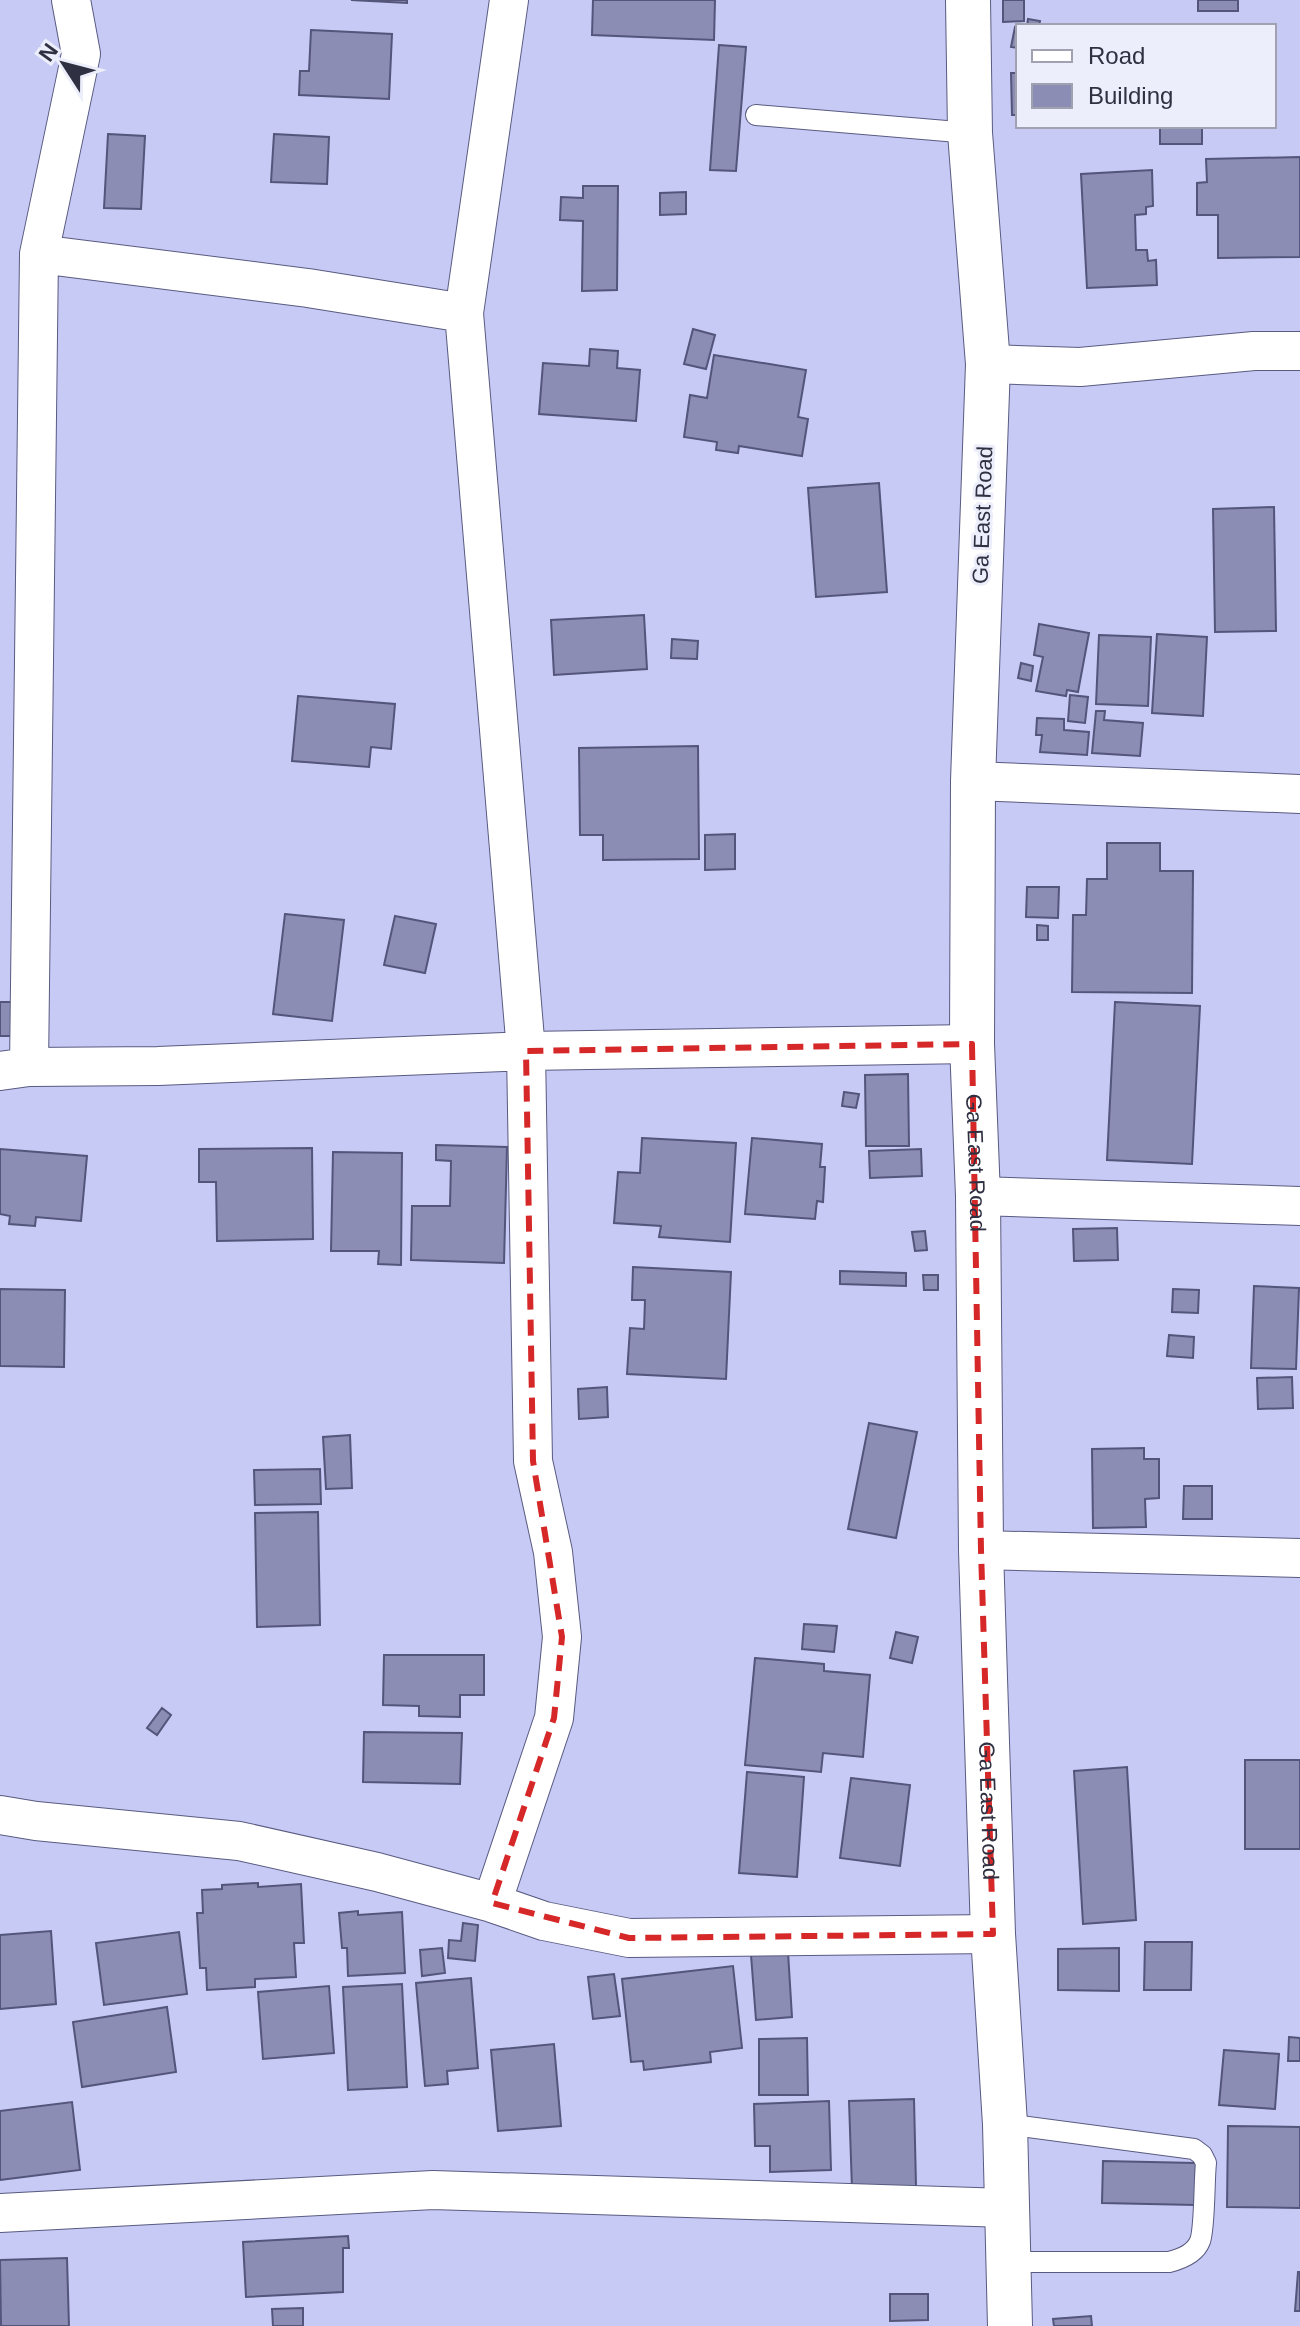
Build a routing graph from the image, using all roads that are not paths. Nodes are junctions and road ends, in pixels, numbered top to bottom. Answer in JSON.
{"nodes":[{"id":1,"x":71,"y":0,"type":"edge"},
{"id":2,"x":509,"y":0,"type":"edge"},
{"id":3,"x":968,"y":0,"type":"edge"},
{"id":4,"x":756,"y":115,"type":"dead end"},
{"id":5,"x":970,"y":133,"type":"junction"},
{"id":6,"x":39,"y":254,"type":"junction"},
{"id":7,"x":464,"y":313,"type":"junction"},
{"id":8,"x":1300,"y":351,"type":"edge"},
{"id":9,"x":988,"y":364,"type":"junction"},
{"id":10,"x":973,"y":781,"type":"junction"},
{"id":11,"x":1300,"y":794,"type":"edge"},
{"id":12,"x":972,"y":1044,"type":"junction"},
{"id":13,"x":526,"y":1051,"type":"junction"},
{"id":14,"x":15,"y":1069,"type":"edge"},
{"id":15,"x":978,"y":1196,"type":"junction"},
{"id":16,"x":1300,"y":1206,"type":"edge"},
{"id":17,"x":981,"y":1550,"type":"junction"},
{"id":18,"x":1300,"y":1558,"type":"edge"},
{"id":19,"x":0,"y":1815,"type":"edge"},
{"id":20,"x":492,"y":1903,"type":"junction"},
{"id":21,"x":993,"y":1934,"type":"junction"},
{"id":22,"x":1005,"y":2124,"type":"junction"},
{"id":23,"x":1007,"y":2208,"type":"junction"},
{"id":24,"x":0,"y":2213,"type":"edge"},
{"id":25,"x":1008,"y":2262,"type":"junction"},
{"id":26,"x":1010,"y":2326,"type":"edge"}],
"edges":[{"from":1,"to":6,"type":"street"},
{"from":2,"to":7,"type":"street"},
{"from":3,"to":5,"type":"street","name":"Ga East Road"},
{"from":4,"to":5,"type":"lane"},
{"from":5,"to":9,"type":"street","name":"Ga East Road"},
{"from":6,"to":7,"type":"street"},
{"from":6,"to":14,"type":"street"},
{"from":7,"to":13,"type":"street"},
{"from":8,"to":9,"type":"street"},
{"from":9,"to":10,"type":"street","name":"Ga East Road"},
{"from":10,"to":11,"type":"street"},
{"from":10,"to":12,"type":"street","name":"Ga East Road"},
{"from":12,"to":13,"type":"street"},
{"from":12,"to":15,"type":"street","name":"Ga East Road"},
{"from":13,"to":14,"type":"street"},
{"from":13,"to":20,"type":"street"},
{"from":15,"to":16,"type":"street"},
{"from":15,"to":17,"type":"street","name":"Ga East Road"},
{"from":17,"to":18,"type":"street"},
{"from":17,"to":21,"type":"street","name":"Ga East Road"},
{"from":19,"to":20,"type":"street"},
{"from":20,"to":21,"type":"street"},
{"from":21,"to":22,"type":"street","name":"Ga East Road"},
{"from":22,"to":23,"type":"street","name":"Ga East Road"},
{"from":22,"to":25,"type":"lane"},
{"from":23,"to":24,"type":"street"},
{"from":23,"to":25,"type":"street","name":"Ga East Road"},
{"from":25,"to":26,"type":"street","name":"Ga East Road"}]}
